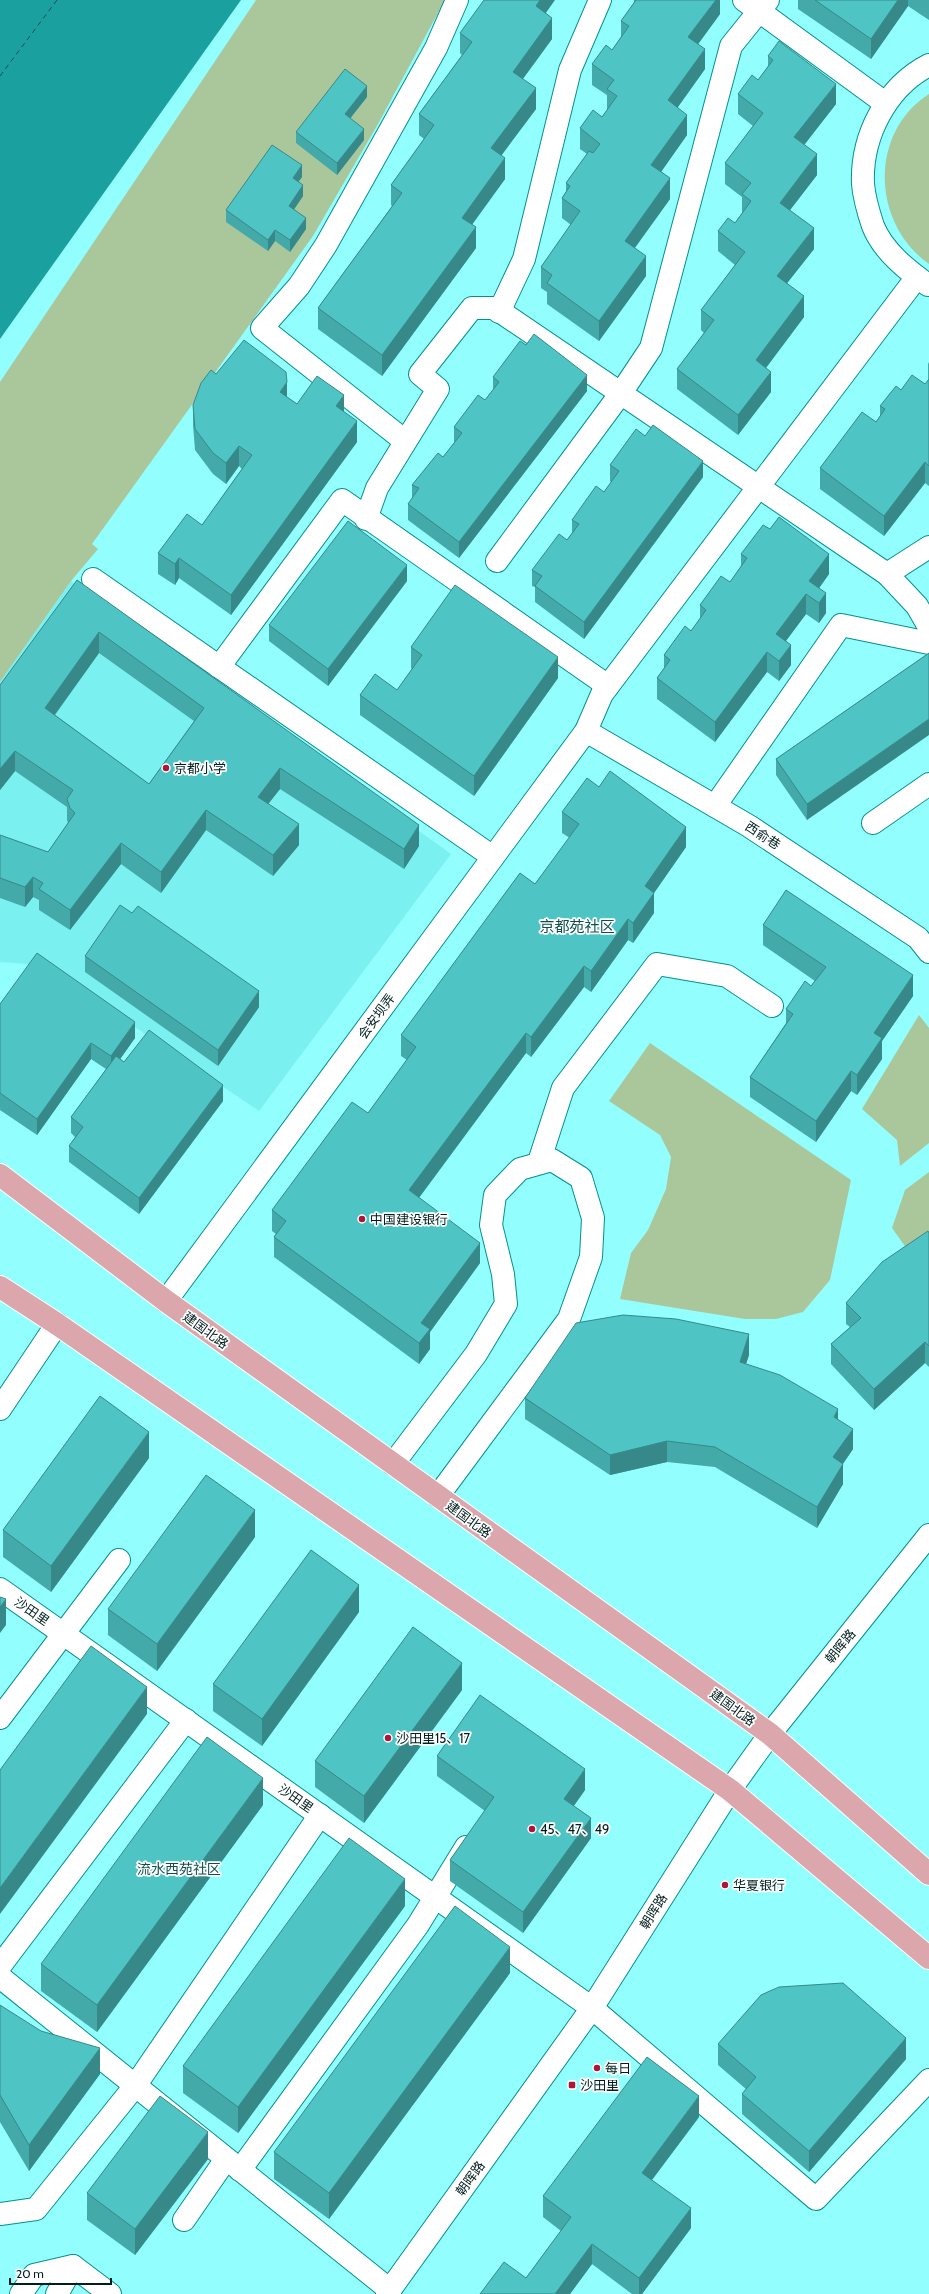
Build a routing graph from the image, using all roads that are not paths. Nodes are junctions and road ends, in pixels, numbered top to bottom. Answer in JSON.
{"nodes":[{"id":1,"x":457,"y":0,"type":"edge"},
{"id":2,"x":600,"y":0,"type":"edge"},
{"id":3,"x":756,"y":3,"type":"edge"},
{"id":4,"x":929,"y":65,"type":"edge"},
{"id":5,"x":885,"y":103,"type":"junction"},
{"id":6,"x":923,"y":281,"type":"edge"},
{"id":7,"x":499,"y":312,"type":"junction"},
{"id":8,"x":621,"y":393,"type":"junction"},
{"id":9,"x":405,"y":441,"type":"junction"},
{"id":10,"x":760,"y":486,"type":"junction"},
{"id":11,"x":366,"y":519,"type":"junction"},
{"id":12,"x":929,"y":547,"type":"edge"},
{"id":13,"x":497,"y":561,"type":"dead end"},
{"id":14,"x":887,"y":574,"type":"junction"},
{"id":15,"x":94,"y":579,"type":"dead end"},
{"id":16,"x":929,"y":627,"type":"edge"},
{"id":17,"x":929,"y":643,"type":"edge"},
{"id":18,"x":219,"y":666,"type":"junction"},
{"id":19,"x":608,"y":686,"type":"junction"},
{"id":20,"x":586,"y":731,"type":"junction"},
{"id":21,"x":929,"y":784,"type":"edge"},
{"id":22,"x":715,"y":806,"type":"junction"},
{"id":23,"x":873,"y":823,"type":"dead end"},
{"id":24,"x":493,"y":857,"type":"junction"},
{"id":25,"x":929,"y":952,"type":"edge"},
{"id":26,"x":772,"y":1006,"type":"dead end"},
{"id":27,"x":539,"y":1162,"type":"junction"},
{"id":28,"x":0,"y":1175,"type":"edge"},
{"id":29,"x":0,"y":1287,"type":"edge"},
{"id":30,"x":166,"y":1301,"type":"junction"},
{"id":31,"x":57,"y":1324,"type":"junction"},
{"id":32,"x":0,"y":1409,"type":"edge"},
{"id":33,"x":394,"y":1464,"type":"junction"},
{"id":34,"x":438,"y":1496,"type":"junction"},
{"id":35,"x":929,"y":1535,"type":"edge"},
{"id":36,"x":119,"y":1560,"type":"dead end"},
{"id":37,"x":0,"y":1589,"type":"edge"},
{"id":38,"x":64,"y":1634,"type":"junction"},
{"id":39,"x":0,"y":1718,"type":"edge"},
{"id":40,"x":186,"y":1720,"type":"junction"},
{"id":41,"x":770,"y":1734,"type":"junction"},
{"id":42,"x":730,"y":1790,"type":"junction"},
{"id":43,"x":320,"y":1815,"type":"junction"},
{"id":44,"x":467,"y":1845,"type":"edge"},
{"id":45,"x":929,"y":1874,"type":"edge"},
{"id":46,"x":434,"y":1896,"type":"junction"},
{"id":47,"x":929,"y":1958,"type":"edge"},
{"id":48,"x":0,"y":1966,"type":"edge"},
{"id":49,"x":0,"y":1977,"type":"edge"},
{"id":50,"x":592,"y":2008,"type":"junction"},
{"id":51,"x":929,"y":2080,"type":"edge"},
{"id":52,"x":135,"y":2086,"type":"junction"},
{"id":53,"x":233,"y":2164,"type":"junction"},
{"id":54,"x":0,"y":2214,"type":"edge"},
{"id":55,"x":184,"y":2220,"type":"dead end"},
{"id":56,"x":73,"y":2266,"type":"junction"},
{"id":57,"x":388,"y":2292,"type":"edge"},
{"id":58,"x":21,"y":2294,"type":"edge"},
{"id":59,"x":57,"y":2294,"type":"edge"},
{"id":60,"x":110,"y":2294,"type":"edge"}],
"edges":[{"from":1,"to":9,"type":"street"},
{"from":2,"to":7,"type":"street"},
{"from":3,"to":5,"type":"street"},
{"from":3,"to":8,"type":"street"},
{"from":4,"to":5,"type":"street"},
{"from":5,"to":6,"type":"street"},
{"from":6,"to":10,"type":"street","name":"会安坝弄"},
{"from":7,"to":8,"type":"street"},
{"from":7,"to":9,"type":"street"},
{"from":8,"to":10,"type":"street"},
{"from":8,"to":13,"type":"street"},
{"from":9,"to":11,"type":"street"},
{"from":10,"to":14,"type":"street"},
{"from":10,"to":19,"type":"street","name":"会安坝弄"},
{"from":11,"to":18,"type":"street"},
{"from":11,"to":19,"type":"street"},
{"from":12,"to":14,"type":"street"},
{"from":14,"to":16,"type":"street"},
{"from":15,"to":18,"type":"street"},
{"from":17,"to":22,"type":"street"},
{"from":18,"to":24,"type":"street"},
{"from":19,"to":20,"type":"street","name":"会安坝弄"},
{"from":20,"to":22,"type":"street","name":"西俞巷"},
{"from":20,"to":24,"type":"street","name":"会安坝弄"},
{"from":21,"to":23,"type":"street"},
{"from":22,"to":25,"type":"street","name":"西俞巷"},
{"from":24,"to":30,"type":"street","name":"会安坝弄"},
{"from":26,"to":27,"type":"street"},
{"from":27,"to":33,"type":"street"},
{"from":27,"to":34,"type":"street"},
{"from":28,"to":30,"type":"main road","name":"建国北路"},
{"from":29,"to":31,"type":"main road"},
{"from":30,"to":33,"type":"main road","name":"建国北路"},
{"from":31,"to":32,"type":"street"},
{"from":31,"to":42,"type":"main road"},
{"from":33,"to":34,"type":"main road","name":"建国北路"},
{"from":34,"to":41,"type":"main road","name":"建国北路"},
{"from":35,"to":41,"type":"street","name":"朝晖路"},
{"from":36,"to":38,"type":"street"},
{"from":37,"to":38,"type":"street","name":"沙田里"},
{"from":38,"to":39,"type":"street"},
{"from":38,"to":40,"type":"street","name":"沙田里"},
{"from":40,"to":43,"type":"street","name":"沙田里"},
{"from":40,"to":48,"type":"street"},
{"from":41,"to":42,"type":"street","name":"朝晖路"},
{"from":41,"to":45,"type":"main road","name":"建国北路"},
{"from":42,"to":47,"type":"main road"},
{"from":42,"to":50,"type":"street","name":"朝晖路"},
{"from":43,"to":46,"type":"street","name":"沙田里"},
{"from":43,"to":52,"type":"street"},
{"from":44,"to":46,"type":"street"},
{"from":46,"to":50,"type":"street","name":"沙田里"},
{"from":46,"to":53,"type":"street"},
{"from":49,"to":52,"type":"street"},
{"from":50,"to":51,"type":"street","name":"沙田里"},
{"from":50,"to":57,"type":"street","name":"朝晖路"},
{"from":52,"to":53,"type":"street"},
{"from":52,"to":54,"type":"street"},
{"from":53,"to":55,"type":"street"},
{"from":53,"to":57,"type":"street"},
{"from":56,"to":58,"type":"street"},
{"from":56,"to":59,"type":"street"},
{"from":56,"to":60,"type":"street"}]}
